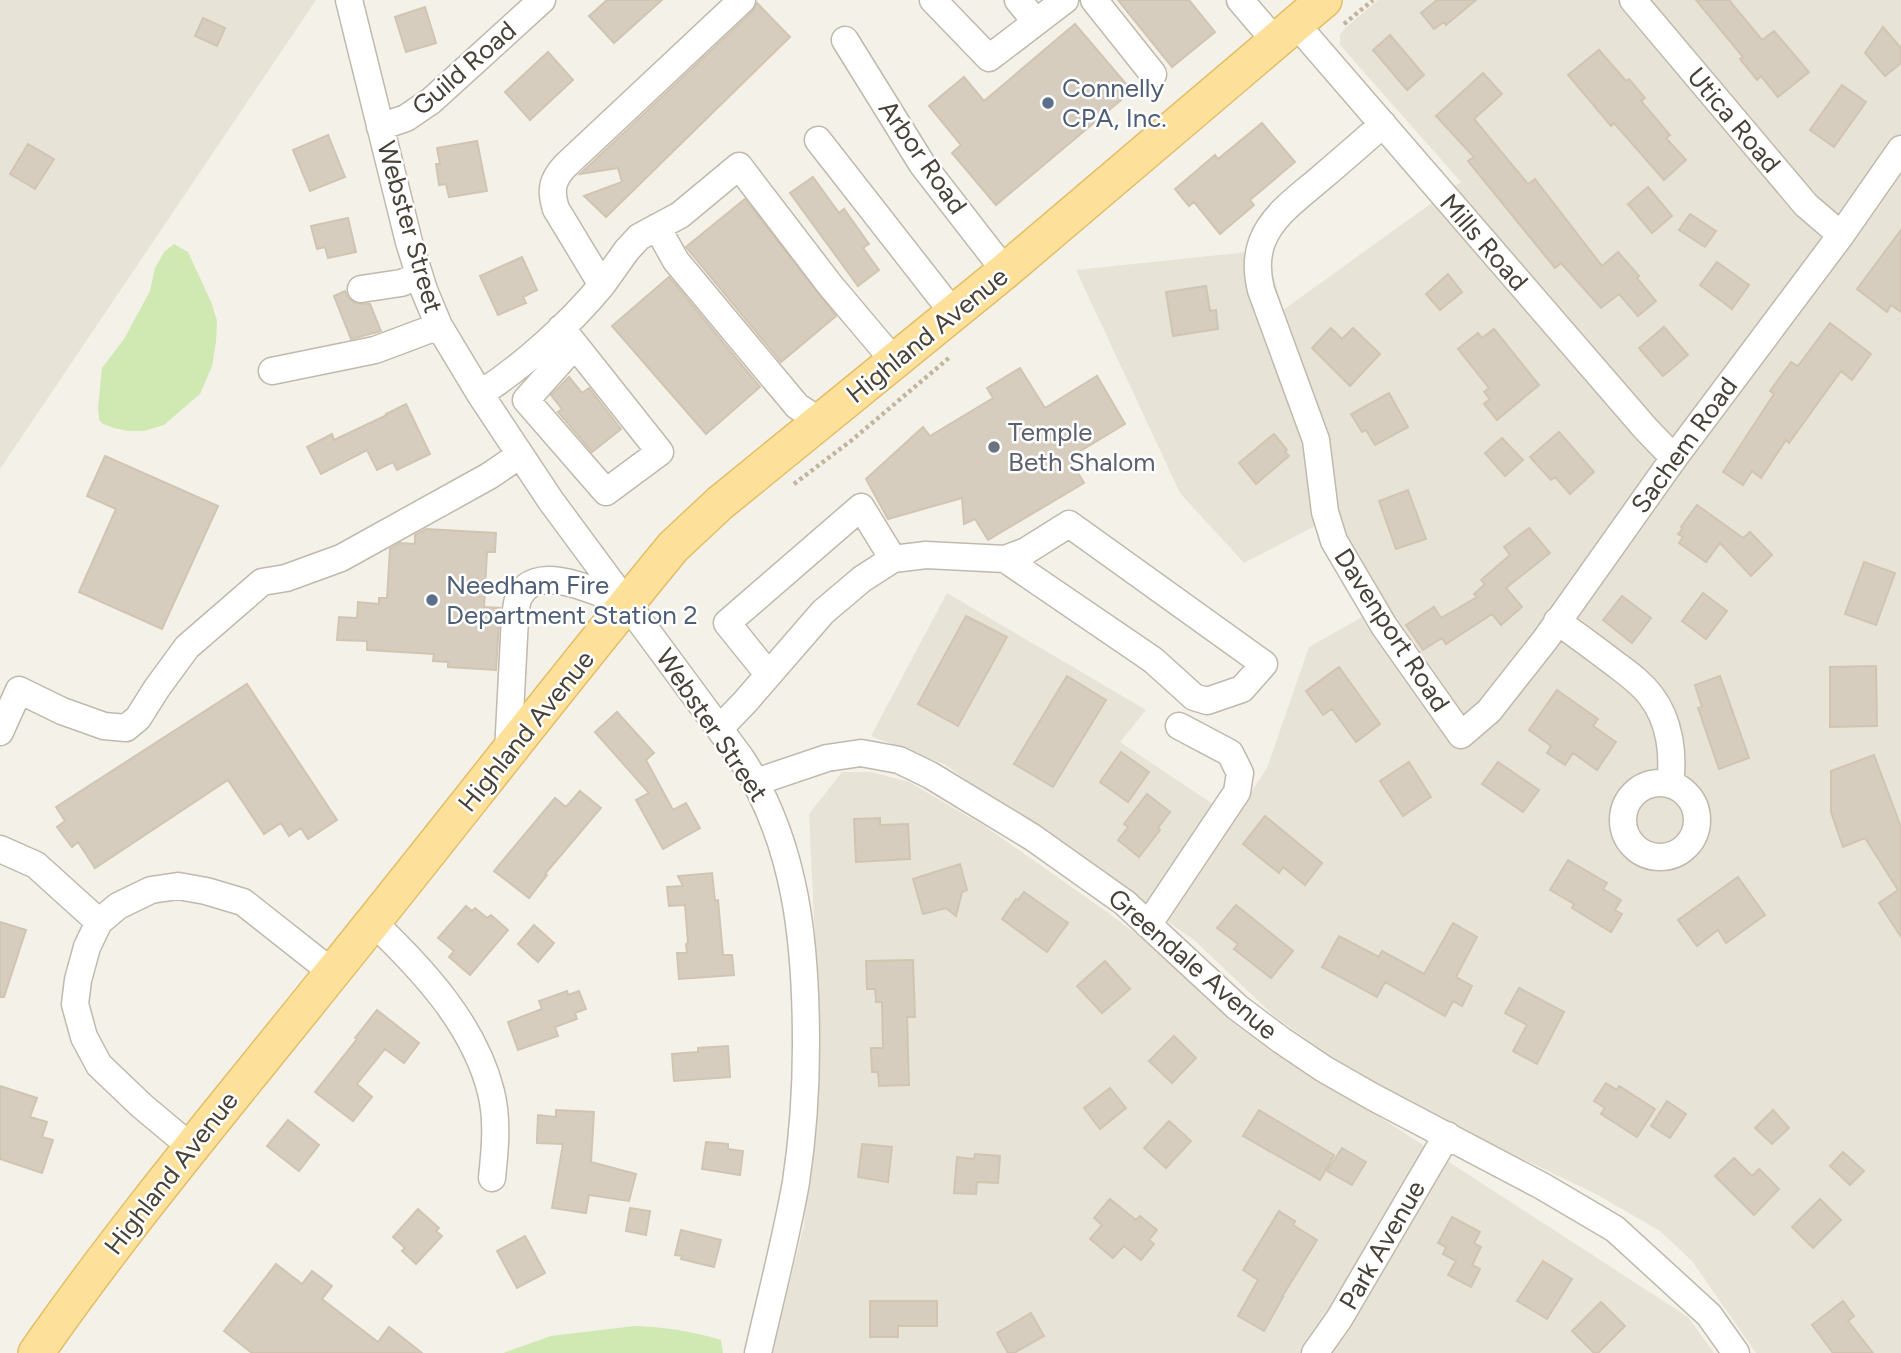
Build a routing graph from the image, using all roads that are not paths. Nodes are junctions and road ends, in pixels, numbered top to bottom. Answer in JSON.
{"nodes":[{"id":1,"x":349,"y":0,"type":"edge"},
{"id":2,"x":542,"y":0,"type":"edge"},
{"id":3,"x":742,"y":0,"type":"edge"},
{"id":4,"x":933,"y":0,"type":"edge"},
{"id":5,"x":1018,"y":0,"type":"edge"},
{"id":6,"x":1065,"y":0,"type":"edge"},
{"id":7,"x":1094,"y":0,"type":"edge"},
{"id":8,"x":1240,"y":0,"type":"edge"},
{"id":9,"x":1633,"y":0,"type":"edge"},
{"id":10,"x":1334,"y":12,"type":"edge"},
{"id":11,"x":1036,"y":22,"type":"junction"},
{"id":12,"x":1286,"y":33,"type":"junction"},
{"id":13,"x":845,"y":40,"type":"dead end"},
{"id":14,"x":1153,"y":74,"type":"dead end"},
{"id":15,"x":1384,"y":124,"type":"junction"},
{"id":16,"x":380,"y":127,"type":"junction"},
{"id":17,"x":818,"y":140,"type":"dead end"},
{"id":18,"x":1901,"y":149,"type":"edge"},
{"id":19,"x":657,"y":228,"type":"junction"},
{"id":20,"x":1841,"y":235,"type":"junction"},
{"id":21,"x":1005,"y":271,"type":"junction"},
{"id":22,"x":419,"y":276,"type":"junction"},
{"id":23,"x":602,"y":285,"type":"junction"},
{"id":24,"x":361,"y":289,"type":"dead end"},
{"id":25,"x":954,"y":314,"type":"junction"},
{"id":26,"x":439,"y":326,"type":"junction"},
{"id":27,"x":568,"y":336,"type":"junction"},
{"id":28,"x":895,"y":362,"type":"junction"},
{"id":29,"x":272,"y":371,"type":"dead end"},
{"id":30,"x":480,"y":394,"type":"junction"},
{"id":31,"x":526,"y":400,"type":"junction"},
{"id":32,"x":821,"y":422,"type":"junction"},
{"id":33,"x":499,"y":425,"type":"junction"},
{"id":34,"x":520,"y":455,"type":"junction"},
{"id":35,"x":1674,"y":458,"type":"junction"},
{"id":36,"x":892,"y":559,"type":"junction"},
{"id":37,"x":1005,"y":559,"type":"junction"},
{"id":38,"x":627,"y":604,"type":"junction"},
{"id":39,"x":1558,"y":621,"type":"junction"},
{"id":40,"x":768,"y":674,"type":"junction"},
{"id":41,"x":1194,"y":697,"type":"junction"},
{"id":42,"x":720,"y":728,"type":"junction"},
{"id":43,"x":0,"y":732,"type":"edge"},
{"id":44,"x":1461,"y":735,"type":"joint"},
{"id":45,"x":508,"y":752,"type":"junction"},
{"id":46,"x":757,"y":782,"type":"junction"},
{"id":47,"x":1670,"y":784,"type":"dead end"},
{"id":48,"x":0,"y":849,"type":"edge"},
{"id":49,"x":99,"y":922,"type":"junction"},
{"id":50,"x":373,"y":922,"type":"junction"},
{"id":51,"x":1148,"y":925,"type":"junction"},
{"id":52,"x":333,"y":973,"type":"junction"},
{"id":53,"x":1447,"y":1135,"type":"junction"},
{"id":54,"x":191,"y":1147,"type":"junction"},
{"id":55,"x":492,"y":1178,"type":"dead end"},
{"id":56,"x":36,"y":1353,"type":"edge"},
{"id":57,"x":758,"y":1353,"type":"edge"},
{"id":58,"x":1315,"y":1353,"type":"edge"},
{"id":59,"x":1736,"y":1353,"type":"edge"}],
"edges":[{"from":1,"to":16,"type":"street","name":"Webster Street"},
{"from":2,"to":16,"type":"street","name":"Guild Road"},
{"from":3,"to":23,"type":"street"},
{"from":4,"to":11,"type":"street"},
{"from":5,"to":11,"type":"street"},
{"from":6,"to":11,"type":"street"},
{"from":7,"to":14,"type":"street"},
{"from":8,"to":12,"type":"street","name":"Mills Road"},
{"from":9,"to":20,"type":"street","name":"Utica Road"},
{"from":10,"to":12,"type":"main road","name":"Highland Avenue"},
{"from":12,"to":15,"type":"street","name":"Mills Road"},
{"from":12,"to":21,"type":"main road","name":"Highland Avenue"},
{"from":13,"to":21,"type":"street","name":"Arbor Road"},
{"from":15,"to":35,"type":"street","name":"Mills Road"},
{"from":15,"to":44,"type":"street","name":"Davenport Road"},
{"from":16,"to":22,"type":"street","name":"Webster Street"},
{"from":17,"to":25,"type":"street"},
{"from":18,"to":20,"type":"street","name":"Sachem Road"},
{"from":19,"to":23,"type":"street"},
{"from":19,"to":28,"type":"street"},
{"from":19,"to":32,"type":"street"},
{"from":20,"to":35,"type":"street","name":"Sachem Road"},
{"from":21,"to":25,"type":"main road","name":"Highland Avenue"},
{"from":22,"to":24,"type":"street"},
{"from":22,"to":26,"type":"street","name":"Webster Street"},
{"from":23,"to":27,"type":"street"},
{"from":25,"to":28,"type":"main road","name":"Highland Avenue"},
{"from":26,"to":29,"type":"street"},
{"from":26,"to":30,"type":"street","name":"Webster Street"},
{"from":27,"to":30,"type":"street"},
{"from":27,"to":31,"type":"street"},
{"from":27,"to":31,"type":"street"},
{"from":28,"to":32,"type":"main road","name":"Highland Avenue"},
{"from":30,"to":33,"type":"street","name":"Webster Street"},
{"from":31,"to":33,"type":"street"},
{"from":32,"to":38,"type":"main road","name":"Highland Avenue"},
{"from":33,"to":34,"type":"street","name":"Webster Street"},
{"from":34,"to":38,"type":"street","name":"Webster Street"},
{"from":34,"to":43,"type":"street"},
{"from":35,"to":39,"type":"street","name":"Sachem Road"},
{"from":36,"to":37,"type":"street"},
{"from":36,"to":40,"type":"street"},
{"from":36,"to":40,"type":"street"},
{"from":37,"to":41,"type":"street"},
{"from":37,"to":41,"type":"street"},
{"from":38,"to":42,"type":"street","name":"Webster Street"},
{"from":38,"to":45,"type":"main road","name":"Highland Avenue"},
{"from":38,"to":45,"type":"street"},
{"from":39,"to":44,"type":"street","name":"Sachem Road"},
{"from":39,"to":47,"type":"street"},
{"from":40,"to":42,"type":"street"},
{"from":41,"to":51,"type":"street"},
{"from":42,"to":46,"type":"street","name":"Webster Street"},
{"from":45,"to":50,"type":"main road","name":"Highland Avenue"},
{"from":46,"to":51,"type":"street","name":"Greendale Avenue"},
{"from":46,"to":57,"type":"street","name":"Webster Street"},
{"from":48,"to":49,"type":"street"},
{"from":49,"to":52,"type":"street"},
{"from":49,"to":54,"type":"street"},
{"from":50,"to":52,"type":"main road","name":"Highland Avenue"},
{"from":50,"to":55,"type":"street"},
{"from":51,"to":53,"type":"street","name":"Greendale Avenue"},
{"from":52,"to":54,"type":"main road","name":"Highland Avenue"},
{"from":53,"to":58,"type":"street","name":"Park Avenue"},
{"from":53,"to":59,"type":"street","name":"Greendale Avenue"},
{"from":54,"to":56,"type":"main road","name":"Highland Avenue"}]}
